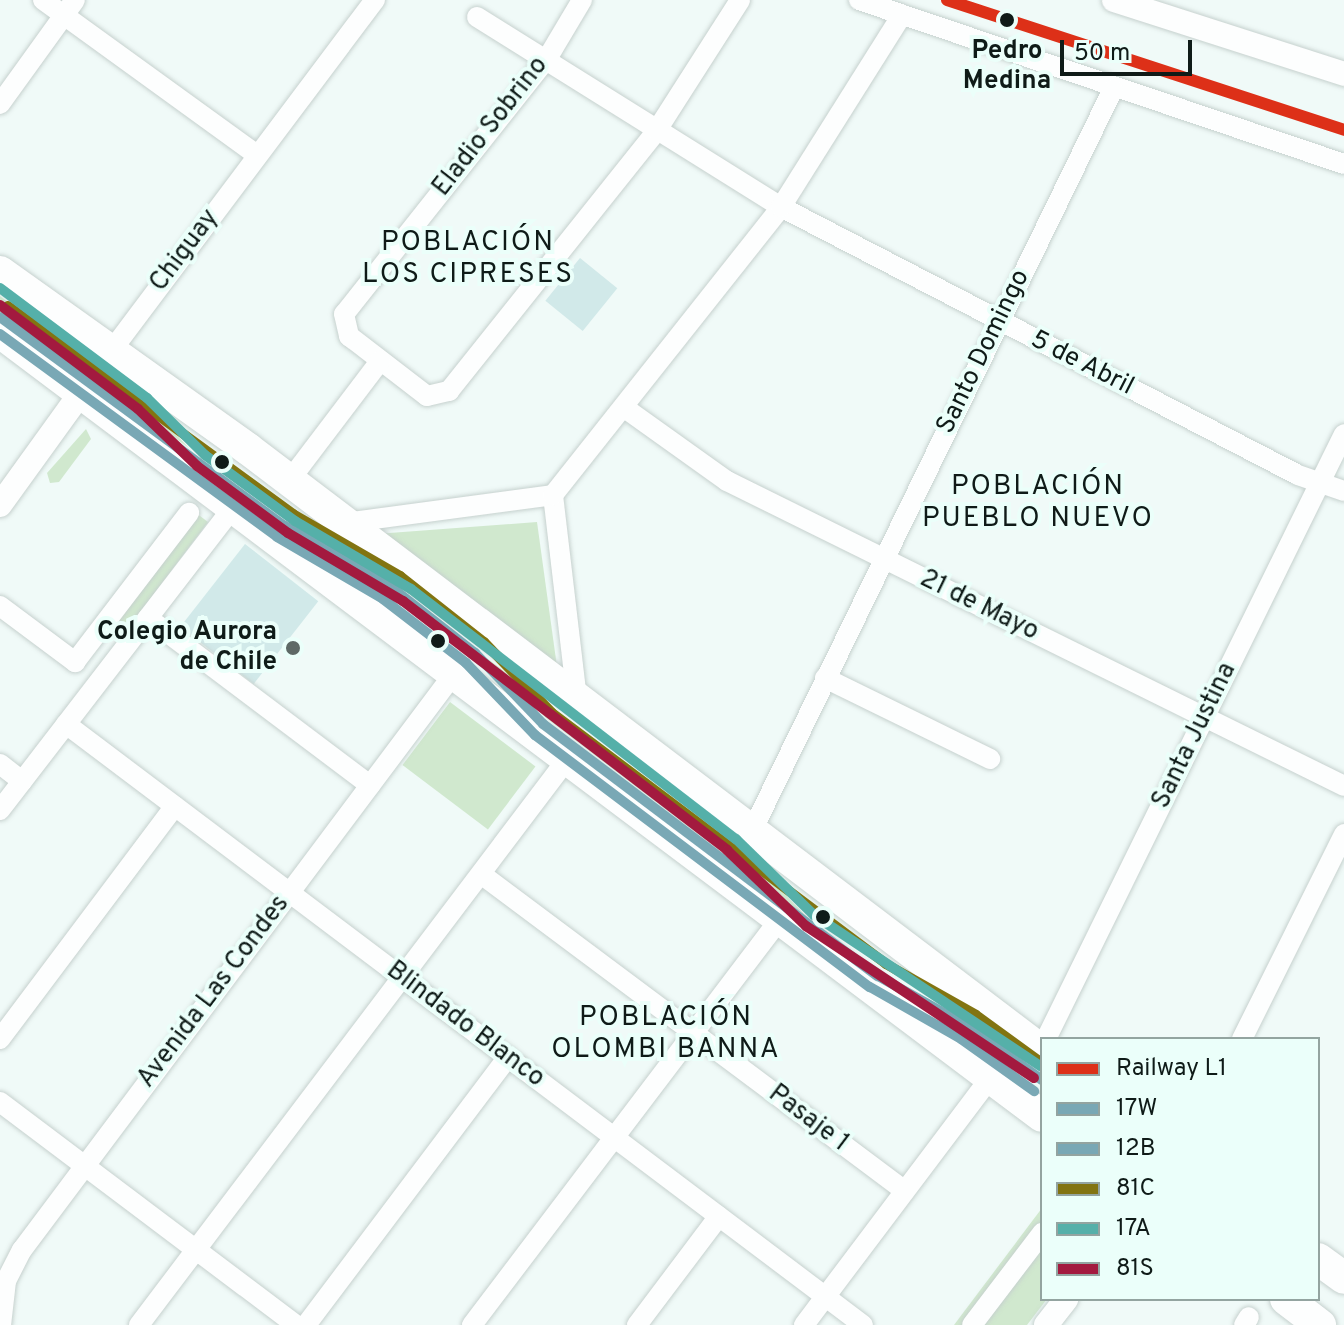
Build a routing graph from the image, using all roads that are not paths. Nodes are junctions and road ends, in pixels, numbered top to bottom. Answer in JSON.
{"nodes":[{"id":1,"x":43,"y":0,"type":"edge"},
{"id":2,"x":375,"y":0,"type":"edge"},
{"id":3,"x":582,"y":0,"type":"edge"},
{"id":4,"x":740,"y":0,"type":"edge"},
{"id":5,"x":859,"y":0,"type":"edge"},
{"id":6,"x":1114,"y":0,"type":"edge"},
{"id":7,"x":70,"y":8,"type":"edge"},
{"id":8,"x":902,"y":15,"type":"junction"},
{"id":9,"x":477,"y":17,"type":"dead end"},
{"id":10,"x":548,"y":57,"type":"junction"},
{"id":11,"x":1344,"y":74,"type":"edge"},
{"id":12,"x":1113,"y":89,"type":"junction"},
{"id":13,"x":0,"y":104,"type":"edge"},
{"id":14,"x":657,"y":130,"type":"junction"},
{"id":15,"x":257,"y":155,"type":"junction"},
{"id":16,"x":1344,"y":164,"type":"edge"},
{"id":17,"x":781,"y":207,"type":"junction"},
{"id":18,"x":0,"y":272,"type":"edge"},
{"id":19,"x":999,"y":321,"type":"junction"},
{"id":20,"x":0,"y":332,"type":"edge"},
{"id":21,"x":109,"y":354,"type":"junction"},
{"id":22,"x":380,"y":361,"type":"junction"},
{"id":23,"x":82,"y":394,"type":"junction"},
{"id":24,"x":626,"y":409,"type":"junction"},
{"id":25,"x":1344,"y":434,"type":"edge"},
{"id":26,"x":289,"y":481,"type":"junction"},
{"id":27,"x":1320,"y":482,"type":"junction"},
{"id":28,"x":1344,"y":491,"type":"edge"},
{"id":29,"x":553,"y":495,"type":"junction"},
{"id":30,"x":0,"y":505,"type":"edge"},
{"id":31,"x":234,"y":506,"type":"junction"},
{"id":32,"x":189,"y":513,"type":"dead end"},
{"id":33,"x":344,"y":523,"type":"junction"},
{"id":34,"x":883,"y":559,"type":"junction"},
{"id":35,"x":0,"y":606,"type":"edge"},
{"id":36,"x":148,"y":618,"type":"junction"},
{"id":37,"x":455,"y":672,"type":"junction"},
{"id":38,"x":825,"y":678,"type":"junction"},
{"id":39,"x":577,"y":700,"type":"junction"},
{"id":40,"x":1205,"y":716,"type":"junction"},
{"id":41,"x":66,"y":724,"type":"junction"},
{"id":42,"x":568,"y":758,"type":"junction"},
{"id":43,"x":990,"y":759,"type":"dead end"},
{"id":44,"x":0,"y":764,"type":"edge"},
{"id":45,"x":22,"y":781,"type":"junction"},
{"id":46,"x":370,"y":785,"type":"junction"},
{"id":47,"x":1344,"y":786,"type":"edge"},
{"id":48,"x":175,"y":806,"type":"junction"},
{"id":49,"x":0,"y":810,"type":"edge"},
{"id":50,"x":751,"y":833,"type":"junction"},
{"id":51,"x":1344,"y":834,"type":"edge"},
{"id":52,"x":481,"y":874,"type":"junction"},
{"id":53,"x":289,"y":892,"type":"junction"},
{"id":54,"x":780,"y":919,"type":"junction"},
{"id":55,"x":403,"y":979,"type":"junction"},
{"id":56,"x":693,"y":1033,"type":"junction"},
{"id":57,"x":1046,"y":1037,"type":"edge"},
{"id":58,"x":1243,"y":1037,"type":"edge"},
{"id":59,"x":0,"y":1039,"type":"edge"},
{"id":60,"x":1040,"y":1045,"type":"edge"},
{"id":61,"x":508,"y":1057,"type":"junction"},
{"id":62,"x":991,"y":1077,"type":"junction"},
{"id":63,"x":0,"y":1102,"type":"edge"},
{"id":64,"x":1040,"y":1114,"type":"edge"},
{"id":65,"x":614,"y":1137,"type":"junction"},
{"id":66,"x":85,"y":1166,"type":"junction"},
{"id":67,"x":905,"y":1191,"type":"junction"},
{"id":68,"x":719,"y":1216,"type":"junction"},
{"id":69,"x":1040,"y":1236,"type":"edge"},
{"id":70,"x":197,"y":1250,"type":"junction"},
{"id":71,"x":1320,"y":1260,"type":"edge"},
{"id":72,"x":1344,"y":1278,"type":"edge"},
{"id":73,"x":826,"y":1297,"type":"junction"},
{"id":74,"x":1064,"y":1301,"type":"edge"},
{"id":75,"x":1289,"y":1301,"type":"edge"},
{"id":76,"x":1,"y":1325,"type":"edge"},
{"id":77,"x":139,"y":1325,"type":"edge"},
{"id":78,"x":296,"y":1325,"type":"edge"},
{"id":79,"x":306,"y":1325,"type":"edge"},
{"id":80,"x":472,"y":1325,"type":"edge"},
{"id":81,"x":637,"y":1325,"type":"edge"},
{"id":82,"x":804,"y":1325,"type":"edge"},
{"id":83,"x":863,"y":1325,"type":"edge"},
{"id":84,"x":972,"y":1325,"type":"edge"},
{"id":85,"x":1046,"y":1325,"type":"edge"},
{"id":86,"x":1320,"y":1325,"type":"edge"}],
"edges":[{"from":1,"to":7,"type":"street"},
{"from":2,"to":15,"type":"street","name":"Chiguay"},
{"from":3,"to":10,"type":"street","name":"Eladio Sobrino"},
{"from":4,"to":14,"type":"street"},
{"from":5,"to":8,"type":"street"},
{"from":6,"to":11,"type":"street"},
{"from":7,"to":13,"type":"street"},
{"from":7,"to":15,"type":"street"},
{"from":8,"to":12,"type":"street"},
{"from":8,"to":17,"type":"street"},
{"from":9,"to":10,"type":"street","name":"5 de Abril"},
{"from":10,"to":14,"type":"street","name":"5 de Abril"},
{"from":10,"to":22,"type":"street","name":"Eladio Sobrino"},
{"from":12,"to":16,"type":"street"},
{"from":12,"to":19,"type":"street","name":"Santo Domingo"},
{"from":14,"to":17,"type":"street","name":"5 de Abril"},
{"from":14,"to":22,"type":"street"},
{"from":15,"to":21,"type":"street","name":"Chiguay"},
{"from":17,"to":19,"type":"street","name":"5 de Abril"},
{"from":17,"to":24,"type":"street"},
{"from":18,"to":21,"type":"main road"},
{"from":19,"to":27,"type":"street","name":"5 de Abril"},
{"from":19,"to":34,"type":"street","name":"Santo Domingo"},
{"from":20,"to":23,"type":"main road"},
{"from":21,"to":23,"type":"street","name":"Chiguay"},
{"from":21,"to":26,"type":"main road"},
{"from":22,"to":26,"type":"street"},
{"from":23,"to":30,"type":"street","name":"Chiguay"},
{"from":23,"to":31,"type":"main road"},
{"from":24,"to":29,"type":"street"},
{"from":24,"to":34,"type":"street","name":"21 de Mayo"},
{"from":25,"to":27,"type":"street","name":"Santa Justina"},
{"from":26,"to":33,"type":"main road"},
{"from":27,"to":28,"type":"street","name":"5 de Abril"},
{"from":27,"to":40,"type":"street","name":"Santa Justina"},
{"from":29,"to":33,"type":"street"},
{"from":29,"to":39,"type":"street"},
{"from":31,"to":36,"type":"street"},
{"from":31,"to":37,"type":"main road"},
{"from":32,"to":35,"type":"street"},
{"from":33,"to":39,"type":"main road"},
{"from":34,"to":38,"type":"street","name":"Santo Domingo"},
{"from":34,"to":40,"type":"street","name":"21 de Mayo"},
{"from":36,"to":41,"type":"street"},
{"from":36,"to":46,"type":"street"},
{"from":37,"to":42,"type":"main road"},
{"from":37,"to":46,"type":"street","name":"Avenida Las Condes"},
{"from":38,"to":43,"type":"street"},
{"from":38,"to":50,"type":"street","name":"Santo Domingo"},
{"from":39,"to":50,"type":"main road"},
{"from":40,"to":47,"type":"street","name":"21 de Mayo"},
{"from":40,"to":57,"type":"street","name":"Santa Justina"},
{"from":41,"to":45,"type":"street"},
{"from":41,"to":48,"type":"street","name":"Blindado Blanco"},
{"from":42,"to":52,"type":"street"},
{"from":42,"to":54,"type":"main road"},
{"from":44,"to":45,"type":"street"},
{"from":45,"to":49,"type":"street"},
{"from":46,"to":53,"type":"street","name":"Avenida Las Condes"},
{"from":48,"to":53,"type":"street","name":"Blindado Blanco"},
{"from":48,"to":59,"type":"street"},
{"from":50,"to":60,"type":"main road"},
{"from":51,"to":58,"type":"street"},
{"from":52,"to":55,"type":"street"},
{"from":52,"to":56,"type":"street","name":"Pasaje 1"},
{"from":53,"to":55,"type":"street","name":"Blindado Blanco"},
{"from":53,"to":66,"type":"street","name":"Avenida Las Condes"},
{"from":54,"to":56,"type":"street"},
{"from":54,"to":62,"type":"main road"},
{"from":55,"to":61,"type":"street","name":"Blindado Blanco"},
{"from":55,"to":70,"type":"street"},
{"from":56,"to":65,"type":"street"},
{"from":56,"to":67,"type":"street","name":"Pasaje 1"},
{"from":61,"to":65,"type":"street","name":"Blindado Blanco"},
{"from":61,"to":79,"type":"street"},
{"from":62,"to":64,"type":"main road"},
{"from":62,"to":67,"type":"street"},
{"from":63,"to":66,"type":"street"},
{"from":65,"to":68,"type":"street","name":"Blindado Blanco"},
{"from":65,"to":80,"type":"street"},
{"from":66,"to":70,"type":"street"},
{"from":66,"to":76,"type":"street","name":"Avenida Las Condes"},
{"from":67,"to":73,"type":"street"},
{"from":68,"to":73,"type":"street","name":"Blindado Blanco"},
{"from":68,"to":81,"type":"street"},
{"from":69,"to":84,"type":"street"},
{"from":70,"to":77,"type":"street"},
{"from":70,"to":78,"type":"street"},
{"from":71,"to":72,"type":"main road"},
{"from":73,"to":82,"type":"street"},
{"from":73,"to":83,"type":"street","name":"Blindado Blanco"},
{"from":74,"to":85,"type":"street"},
{"from":75,"to":86,"type":"main road"}]}
